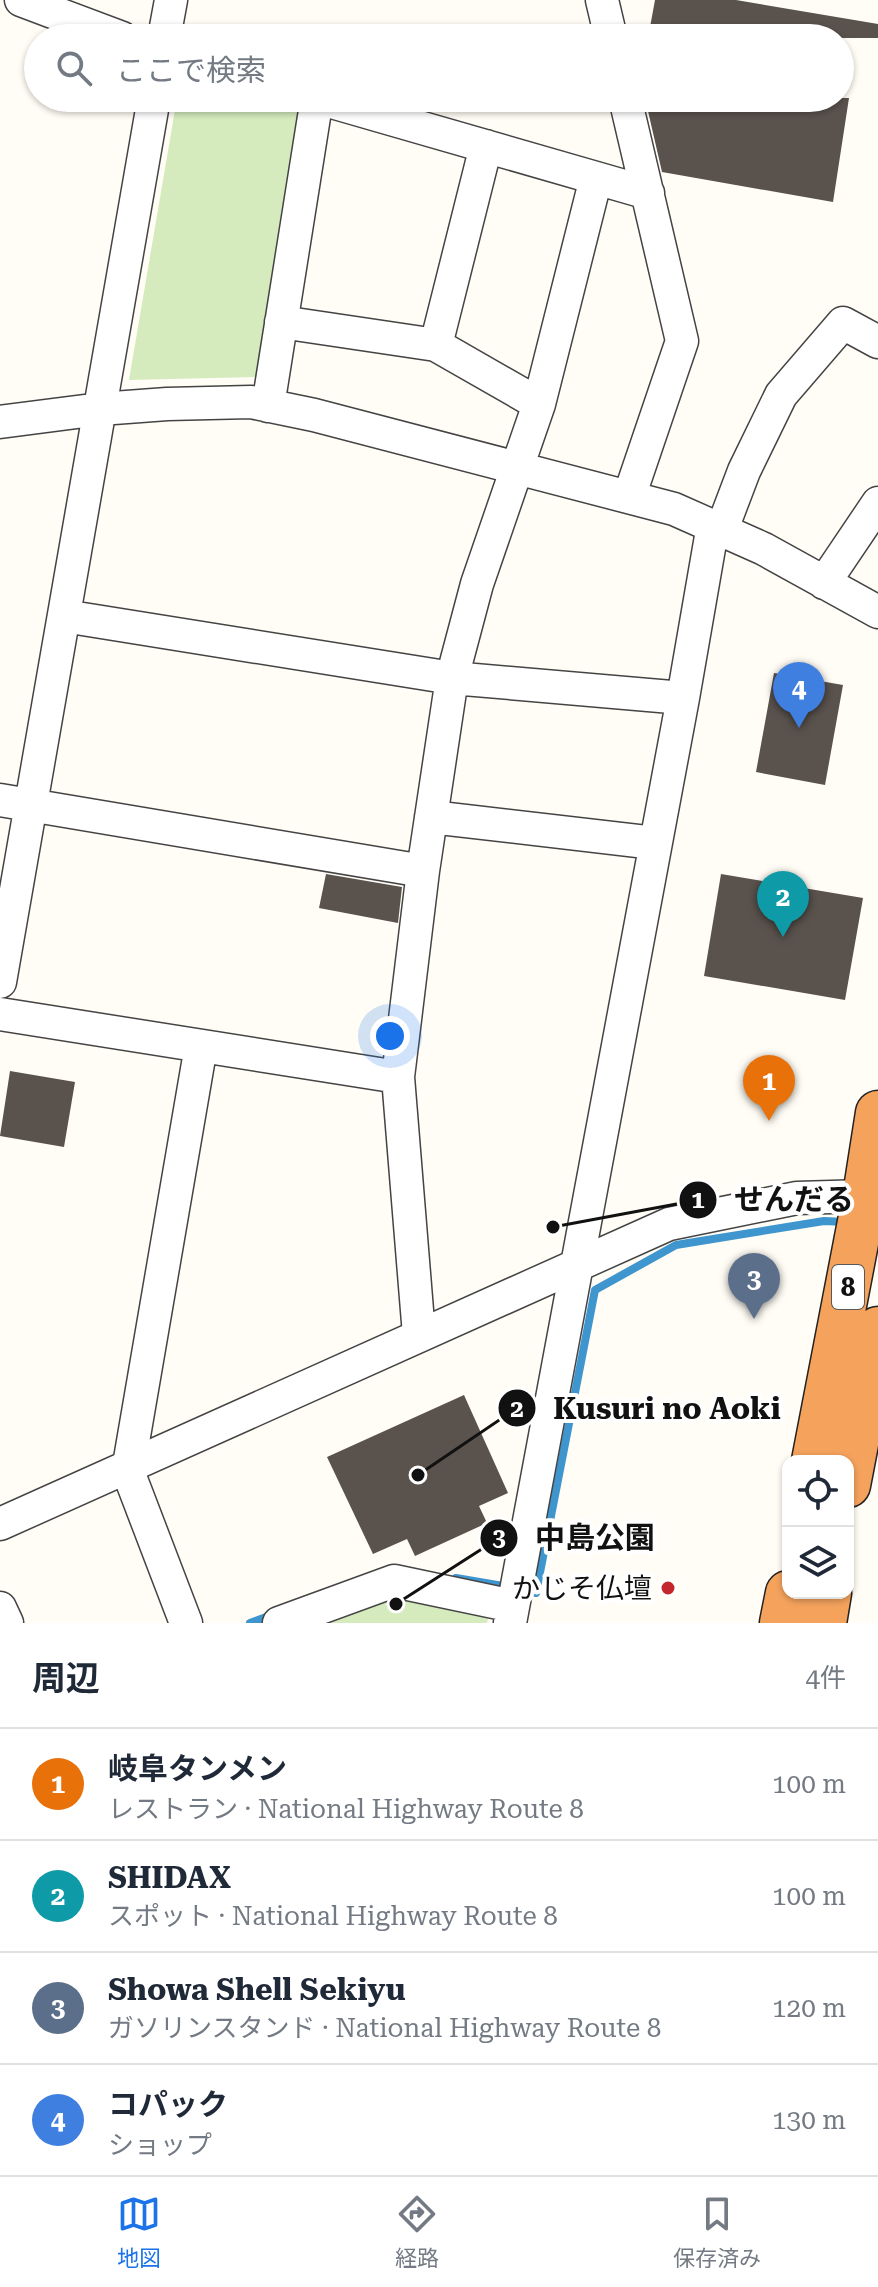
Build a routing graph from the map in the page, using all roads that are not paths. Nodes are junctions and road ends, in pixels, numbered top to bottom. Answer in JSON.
{"nodes":[{"id":1,"x":21,"y":0,"type":"edge"},
{"id":2,"x":171,"y":0,"type":"edge"},
{"id":3,"x":602,"y":0,"type":"edge"},
{"id":4,"x":85,"y":24,"type":"edge"},
{"id":5,"x":167,"y":24,"type":"edge"},
{"id":6,"x":608,"y":24,"type":"edge"},
{"id":7,"x":152,"y":112,"type":"edge"},
{"id":8,"x":316,"y":112,"type":"edge"},
{"id":9,"x":367,"y":112,"type":"edge"},
{"id":10,"x":628,"y":112,"type":"edge"},
{"id":11,"x":486,"y":146,"type":"junction"},
{"id":12,"x":596,"y":178,"type":"junction"},
{"id":13,"x":648,"y":193,"type":"junction"},
{"id":14,"x":281,"y":322,"type":"junction"},
{"id":15,"x":878,"y":342,"type":"edge"},
{"id":16,"x":436,"y":345,"type":"junction"},
{"id":17,"x":539,"y":404,"type":"junction"},
{"id":18,"x":268,"y":406,"type":"junction"},
{"id":19,"x":100,"y":409,"type":"junction"},
{"id":20,"x":0,"y":422,"type":"edge"},
{"id":21,"x":516,"y":468,"type":"junction"},
{"id":22,"x":629,"y":497,"type":"junction"},
{"id":23,"x":878,"y":503,"type":"edge"},
{"id":24,"x":718,"y":527,"type":"junction"},
{"id":25,"x":824,"y":583,"type":"junction"},
{"id":26,"x":878,"y":612,"type":"edge"},
{"id":27,"x":64,"y":616,"type":"junction"},
{"id":28,"x":452,"y":678,"type":"junction"},
{"id":29,"x":683,"y":698,"type":"junction"},
{"id":30,"x":16,"y":803,"type":"edge"},
{"id":31,"x":431,"y":817,"type":"junction"},
{"id":32,"x":655,"y":843,"type":"junction"},
{"id":33,"x":423,"y":871,"type":"junction"},
{"id":34,"x":0,"y":982,"type":"edge"},
{"id":35,"x":0,"y":1014,"type":"edge"},
{"id":36,"x":201,"y":1046,"type":"junction"},
{"id":37,"x":398,"y":1077,"type":"junction"},
{"id":38,"x":878,"y":1113,"type":"edge"},
{"id":39,"x":872,"y":1197,"type":"edge"},
{"id":40,"x":577,"y":1265,"type":"junction"},
{"id":41,"x":878,"y":1329,"type":"edge"},
{"id":42,"x":419,"y":1335,"type":"junction"},
{"id":43,"x":815,"y":1455,"type":"edge"},
{"id":44,"x":854,"y":1455,"type":"edge"},
{"id":45,"x":128,"y":1466,"type":"junction"},
{"id":46,"x":0,"y":1524,"type":"edge"},
{"id":47,"x":787,"y":1599,"type":"edge"},
{"id":48,"x":828,"y":1599,"type":"edge"},
{"id":49,"x":0,"y":1608,"type":"edge"},
{"id":50,"x":511,"y":1614,"type":"edge"},
{"id":51,"x":7,"y":1623,"type":"edge"},
{"id":52,"x":186,"y":1623,"type":"edge"},
{"id":53,"x":279,"y":1623,"type":"edge"},
{"id":54,"x":782,"y":1623,"type":"edge"},
{"id":55,"x":824,"y":1623,"type":"edge"}],
"edges":[{"from":1,"to":4,"type":"street"},
{"from":2,"to":5,"type":"street"},
{"from":3,"to":6,"type":"street"},
{"from":7,"to":19,"type":"street"},
{"from":8,"to":14,"type":"street"},
{"from":9,"to":11,"type":"street"},
{"from":10,"to":13,"type":"street"},
{"from":11,"to":12,"type":"street"},
{"from":11,"to":16,"type":"street"},
{"from":12,"to":13,"type":"street"},
{"from":12,"to":17,"type":"street"},
{"from":13,"to":22,"type":"street"},
{"from":14,"to":16,"type":"street"},
{"from":14,"to":18,"type":"street"},
{"from":15,"to":24,"type":"street"},
{"from":16,"to":17,"type":"street"},
{"from":17,"to":21,"type":"street"},
{"from":18,"to":19,"type":"street"},
{"from":18,"to":21,"type":"street"},
{"from":19,"to":20,"type":"street"},
{"from":19,"to":27,"type":"street"},
{"from":21,"to":22,"type":"street"},
{"from":21,"to":28,"type":"street"},
{"from":22,"to":24,"type":"street"},
{"from":23,"to":25,"type":"street"},
{"from":24,"to":25,"type":"street"},
{"from":24,"to":29,"type":"street"},
{"from":25,"to":26,"type":"street"},
{"from":27,"to":28,"type":"street"},
{"from":27,"to":30,"type":"street"},
{"from":28,"to":29,"type":"street"},
{"from":28,"to":31,"type":"street"},
{"from":29,"to":32,"type":"street"},
{"from":30,"to":33,"type":"street"},
{"from":30,"to":34,"type":"street"},
{"from":31,"to":32,"type":"street"},
{"from":31,"to":33,"type":"street"},
{"from":32,"to":40,"type":"street"},
{"from":33,"to":37,"type":"street"},
{"from":35,"to":36,"type":"street"},
{"from":36,"to":37,"type":"street"},
{"from":36,"to":45,"type":"street"},
{"from":37,"to":42,"type":"street"},
{"from":38,"to":39,"type":"highway","number":"8"},
{"from":39,"to":40,"type":"street"},
{"from":39,"to":43,"type":"highway","number":"8"},
{"from":40,"to":42,"type":"street"},
{"from":40,"to":50,"type":"street"},
{"from":41,"to":44,"type":"highway","number":"8"},
{"from":42,"to":45,"type":"street"},
{"from":45,"to":46,"type":"street"},
{"from":45,"to":52,"type":"street"},
{"from":47,"to":54,"type":"highway"},
{"from":48,"to":55,"type":"highway"},
{"from":49,"to":51,"type":"street"},
{"from":50,"to":53,"type":"street"}]}
